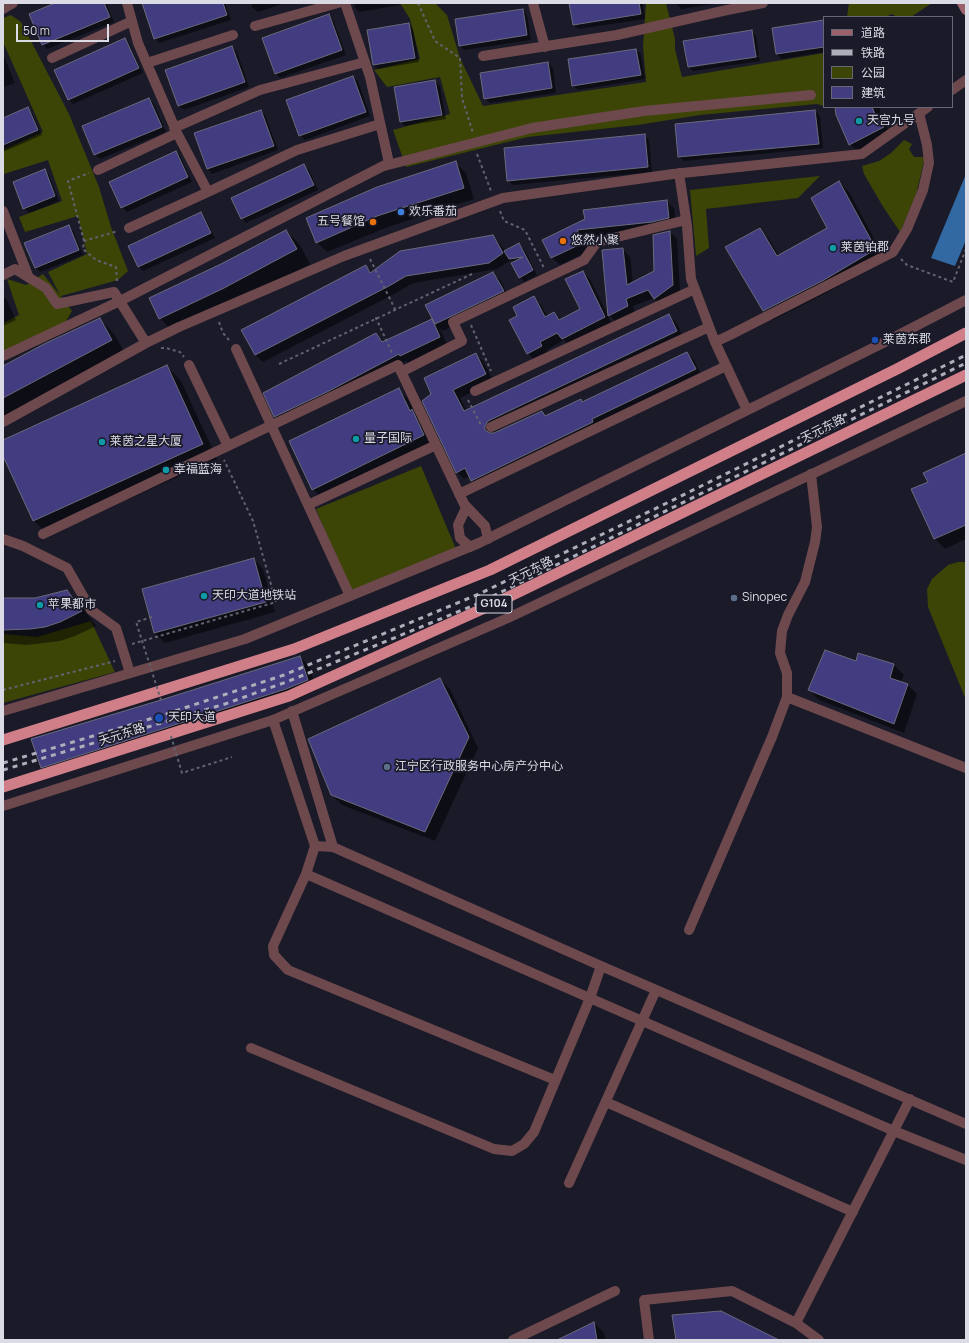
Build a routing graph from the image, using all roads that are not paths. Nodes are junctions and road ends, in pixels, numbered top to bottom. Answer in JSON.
{"nodes":[{"id":1,"x":13,"y":3,"type":"edge"},
{"id":2,"x":127,"y":3,"type":"edge"},
{"id":3,"x":338,"y":3,"type":"edge"},
{"id":4,"x":344,"y":3,"type":"edge"},
{"id":5,"x":533,"y":3,"type":"edge"},
{"id":6,"x":764,"y":3,"type":"edge"},
{"id":7,"x":962,"y":3,"type":"edge"},
{"id":8,"x":3,"y":9,"type":"edge"},
{"id":9,"x":966,"y":10,"type":"edge"},
{"id":10,"x":132,"y":21,"type":"junction"},
{"id":11,"x":255,"y":26,"type":"dead end"},
{"id":12,"x":233,"y":35,"type":"dead end"},
{"id":13,"x":546,"y":47,"type":"junction"},
{"id":14,"x":483,"y":56,"type":"dead end"},
{"id":15,"x":52,"y":58,"type":"dead end"},
{"id":16,"x":365,"y":62,"type":"junction"},
{"id":17,"x":147,"y":63,"type":"junction"},
{"id":18,"x":966,"y":80,"type":"edge"},
{"id":19,"x":953,"y":89,"type":"edge"},
{"id":20,"x":811,"y":95,"type":"dead end"},
{"id":21,"x":926,"y":108,"type":"edge"},
{"id":22,"x":919,"y":113,"type":"junction"},
{"id":23,"x":380,"y":124,"type":"junction"},
{"id":24,"x":176,"y":131,"type":"junction"},
{"id":25,"x":384,"y":166,"type":"junction"},
{"id":26,"x":98,"y":170,"type":"road end"},
{"id":27,"x":679,"y":173,"type":"junction"},
{"id":28,"x":208,"y":192,"type":"junction"},
{"id":29,"x":3,"y":211,"type":"edge"},
{"id":30,"x":686,"y":220,"type":"junction"},
{"id":31,"x":129,"y":228,"type":"road end"},
{"id":32,"x":3,"y":275,"type":"edge"},
{"id":33,"x":29,"y":278,"type":"junction"},
{"id":34,"x":695,"y":289,"type":"junction"},
{"id":35,"x":966,"y":300,"type":"edge"},
{"id":36,"x":120,"y":301,"type":"junction"},
{"id":37,"x":709,"y":327,"type":"junction"},
{"id":38,"x":966,"y":333,"type":"edge"},
{"id":39,"x":149,"y":341,"type":"junction"},
{"id":40,"x":714,"y":342,"type":"junction"},
{"id":41,"x":236,"y":349,"type":"road end"},
{"id":42,"x":3,"y":356,"type":"edge"},
{"id":43,"x":189,"y":365,"type":"road end"},
{"id":44,"x":726,"y":366,"type":"junction"},
{"id":45,"x":400,"y":369,"type":"junction"},
{"id":46,"x":966,"y":375,"type":"edge"},
{"id":47,"x":475,"y":391,"type":"road end"},
{"id":48,"x":966,"y":401,"type":"edge"},
{"id":49,"x":747,"y":410,"type":"junction"},
{"id":50,"x":3,"y":422,"type":"edge"},
{"id":51,"x":271,"y":425,"type":"junction"},
{"id":52,"x":491,"y":427,"type":"road end"},
{"id":53,"x":436,"y":445,"type":"junction"},
{"id":54,"x":224,"y":448,"type":"junction"},
{"id":55,"x":811,"y":474,"type":"junction"},
{"id":56,"x":459,"y":494,"type":"junction"},
{"id":57,"x":464,"y":504,"type":"junction"},
{"id":58,"x":308,"y":505,"type":"junction"},
{"id":59,"x":43,"y":534,"type":"dead end"},
{"id":60,"x":3,"y":539,"type":"edge"},
{"id":61,"x":488,"y":539,"type":"junction"},
{"id":62,"x":470,"y":547,"type":"junction"},
{"id":63,"x":350,"y":596,"type":"junction"},
{"id":64,"x":130,"y":672,"type":"junction"},
{"id":65,"x":787,"y":698,"type":"junction"},
{"id":66,"x":3,"y":711,"type":"edge"},
{"id":67,"x":292,"y":711,"type":"junction"},
{"id":68,"x":273,"y":720,"type":"junction"},
{"id":69,"x":3,"y":740,"type":"edge"},
{"id":70,"x":966,"y":768,"type":"edge"},
{"id":71,"x":3,"y":787,"type":"edge"},
{"id":72,"x":3,"y":806,"type":"edge"},
{"id":73,"x":315,"y":846,"type":"junction"},
{"id":74,"x":333,"y":847,"type":"junction"},
{"id":75,"x":306,"y":874,"type":"junction"},
{"id":76,"x":690,"y":930,"type":"dead end"},
{"id":77,"x":601,"y":966,"type":"junction"},
{"id":78,"x":656,"y":990,"type":"junction"},
{"id":79,"x":590,"y":998,"type":"junction"},
{"id":80,"x":643,"y":1021,"type":"junction"},
{"id":81,"x":251,"y":1048,"type":"dead end"},
{"id":82,"x":555,"y":1080,"type":"junction"},
{"id":83,"x":910,"y":1099,"type":"junction"},
{"id":84,"x":606,"y":1102,"type":"junction"},
{"id":85,"x":966,"y":1124,"type":"edge"},
{"id":86,"x":894,"y":1131,"type":"junction"},
{"id":87,"x":966,"y":1160,"type":"edge"},
{"id":88,"x":569,"y":1183,"type":"dead end"},
{"id":89,"x":853,"y":1212,"type":"junction"},
{"id":90,"x":615,"y":1291,"type":"dead end"},
{"id":91,"x":796,"y":1323,"type":"junction"},
{"id":92,"x":513,"y":1340,"type":"edge"},
{"id":93,"x":649,"y":1340,"type":"edge"},
{"id":94,"x":819,"y":1340,"type":"edge"}],
"edges":[{"from":1,"to":8,"type":"street"},
{"from":2,"to":10,"type":"street"},
{"from":3,"to":11,"type":"street"},
{"from":4,"to":16,"type":"street"},
{"from":5,"to":13,"type":"street"},
{"from":6,"to":13,"type":"street"},
{"from":7,"to":9,"type":"main road"},
{"from":10,"to":15,"type":"street"},
{"from":10,"to":17,"type":"street"},
{"from":12,"to":17,"type":"street"},
{"from":13,"to":14,"type":"street"},
{"from":16,"to":23,"type":"street"},
{"from":16,"to":24,"type":"street"},
{"from":17,"to":24,"type":"street"},
{"from":18,"to":19,"type":"street"},
{"from":20,"to":25,"type":"street"},
{"from":21,"to":22,"type":"street"},
{"from":22,"to":27,"type":"street"},
{"from":22,"to":40,"type":"street"},
{"from":23,"to":25,"type":"street"},
{"from":23,"to":28,"type":"street"},
{"from":24,"to":26,"type":"street"},
{"from":24,"to":28,"type":"street"},
{"from":25,"to":36,"type":"street"},
{"from":27,"to":30,"type":"street"},
{"from":27,"to":39,"type":"street"},
{"from":28,"to":31,"type":"street"},
{"from":29,"to":33,"type":"street"},
{"from":30,"to":34,"type":"street"},
{"from":30,"to":45,"type":"street"},
{"from":32,"to":33,"type":"street"},
{"from":33,"to":36,"type":"street"},
{"from":34,"to":37,"type":"street"},
{"from":34,"to":47,"type":"street"},
{"from":35,"to":49,"type":"street"},
{"from":36,"to":39,"type":"street"},
{"from":36,"to":42,"type":"street"},
{"from":37,"to":40,"type":"street"},
{"from":37,"to":52,"type":"street"},
{"from":38,"to":69,"type":"highway","name":"天元东路","number":"G104"},
{"from":39,"to":50,"type":"street"},
{"from":40,"to":44,"type":"street"},
{"from":41,"to":51,"type":"street"},
{"from":43,"to":54,"type":"street"},
{"from":44,"to":49,"type":"street"},
{"from":44,"to":56,"type":"street"},
{"from":45,"to":51,"type":"street"},
{"from":45,"to":53,"type":"street"},
{"from":46,"to":71,"type":"highway","name":"天元东路","number":"G104"},
{"from":48,"to":55,"type":"street"},
{"from":49,"to":61,"type":"street"},
{"from":51,"to":54,"type":"street"},
{"from":51,"to":58,"type":"street"},
{"from":53,"to":56,"type":"street"},
{"from":53,"to":58,"type":"street"},
{"from":54,"to":59,"type":"street"},
{"from":55,"to":65,"type":"street"},
{"from":55,"to":67,"type":"street"},
{"from":56,"to":57,"type":"street"},
{"from":57,"to":61,"type":"street"},
{"from":57,"to":62,"type":"street"},
{"from":58,"to":63,"type":"street"},
{"from":60,"to":64,"type":"street"},
{"from":61,"to":62,"type":"street"},
{"from":62,"to":63,"type":"street"},
{"from":63,"to":64,"type":"street"},
{"from":64,"to":66,"type":"street"},
{"from":65,"to":70,"type":"street"},
{"from":65,"to":76,"type":"street"},
{"from":67,"to":68,"type":"street"},
{"from":67,"to":74,"type":"street"},
{"from":68,"to":72,"type":"street"},
{"from":68,"to":73,"type":"street"},
{"from":73,"to":74,"type":"street"},
{"from":73,"to":75,"type":"street"},
{"from":74,"to":77,"type":"street"},
{"from":75,"to":79,"type":"street"},
{"from":75,"to":82,"type":"street"},
{"from":77,"to":78,"type":"street"},
{"from":77,"to":79,"type":"street"},
{"from":78,"to":80,"type":"street"},
{"from":78,"to":83,"type":"street"},
{"from":79,"to":80,"type":"street"},
{"from":79,"to":82,"type":"street"},
{"from":80,"to":84,"type":"street"},
{"from":80,"to":86,"type":"street"},
{"from":81,"to":82,"type":"street"},
{"from":83,"to":85,"type":"street"},
{"from":83,"to":86,"type":"street"},
{"from":84,"to":88,"type":"street"},
{"from":84,"to":89,"type":"street"},
{"from":86,"to":87,"type":"street"},
{"from":86,"to":89,"type":"street"},
{"from":89,"to":91,"type":"street"},
{"from":90,"to":92,"type":"street"},
{"from":91,"to":93,"type":"street"},
{"from":91,"to":94,"type":"street"}]}
